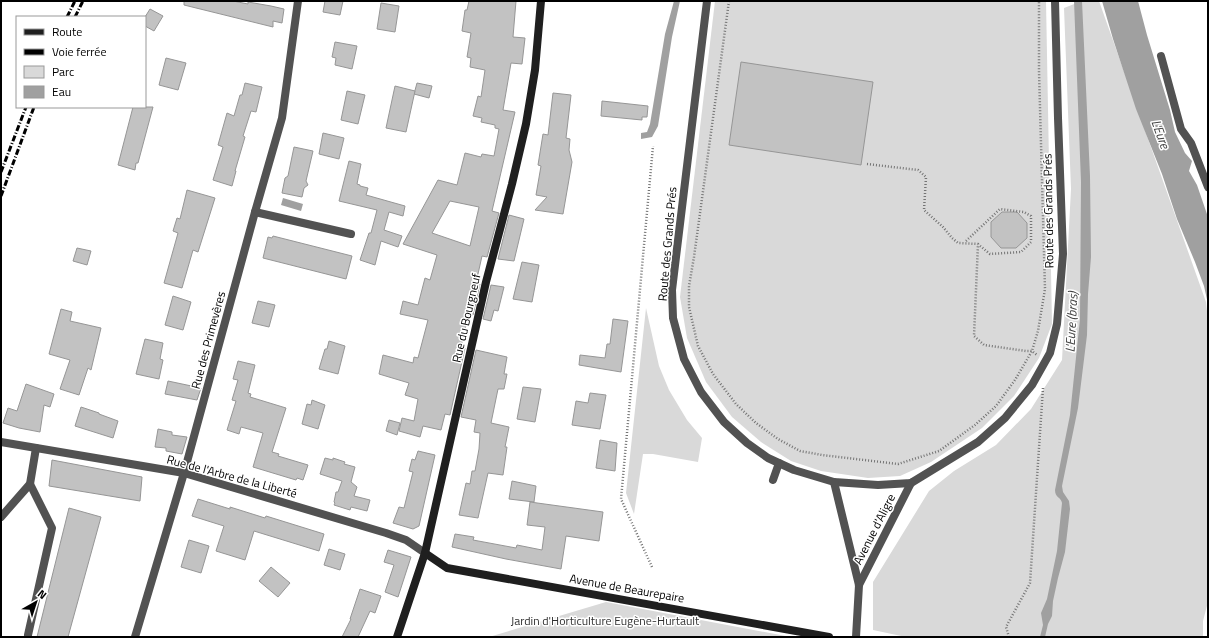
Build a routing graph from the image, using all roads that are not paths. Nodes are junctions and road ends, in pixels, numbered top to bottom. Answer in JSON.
{"nodes":[{"id":1,"x":298,"y":1,"type":"edge"},
{"id":2,"x":541,"y":1,"type":"edge"},
{"id":3,"x":707,"y":1,"type":"edge"},
{"id":4,"x":1055,"y":1,"type":"edge"},
{"id":5,"x":1161,"y":56,"type":"dead end"},
{"id":6,"x":1208,"y":187,"type":"edge"},
{"id":7,"x":255,"y":212,"type":"junction"},
{"id":8,"x":351,"y":234,"type":"dead end"},
{"id":9,"x":1,"y":442,"type":"edge"},
{"id":10,"x":36,"y":448,"type":"junction"},
{"id":11,"x":779,"y":463,"type":"junction"},
{"id":12,"x":184,"y":473,"type":"junction"},
{"id":13,"x":773,"y":480,"type":"dead end"},
{"id":14,"x":834,"y":482,"type":"junction"},
{"id":15,"x":911,"y":483,"type":"junction"},
{"id":16,"x":30,"y":484,"type":"junction"},
{"id":17,"x":1,"y":517,"type":"edge"},
{"id":18,"x":425,"y":553,"type":"junction"},
{"id":19,"x":860,"y":585,"type":"junction"},
{"id":20,"x":28,"y":635,"type":"dead end"},
{"id":21,"x":135,"y":637,"type":"edge"},
{"id":22,"x":397,"y":637,"type":"edge"},
{"id":23,"x":829,"y":637,"type":"edge"},
{"id":24,"x":856,"y":637,"type":"edge"}],
"edges":[{"from":1,"to":7,"type":"street","name":"Rue des Primevères"},
{"from":2,"to":18,"type":"main road","name":"Rue du Bourgneuf"},
{"from":3,"to":11,"type":"street","name":"Route des Grands Prés"},
{"from":4,"to":15,"type":"street","name":"Route des Grands Prés"},
{"from":5,"to":6,"type":"street"},
{"from":7,"to":8,"type":"street"},
{"from":7,"to":12,"type":"street","name":"Rue des Primevères"},
{"from":9,"to":10,"type":"street","name":"Rue de l'Arbre de la Liberté"},
{"from":10,"to":12,"type":"street","name":"Rue de l'Arbre de la Liberté"},
{"from":10,"to":16,"type":"street"},
{"from":11,"to":13,"type":"street"},
{"from":11,"to":14,"type":"street","name":"Route des Grands Prés"},
{"from":12,"to":18,"type":"street","name":"Rue de l'Arbre de la Liberté"},
{"from":12,"to":21,"type":"street","name":"Rue des Primevères"},
{"from":14,"to":15,"type":"street","name":"Route des Grands Prés"},
{"from":14,"to":19,"type":"street","name":"Avenue d'Aligre"},
{"from":15,"to":19,"type":"street","name":"Avenue d'Aligre"},
{"from":16,"to":17,"type":"street"},
{"from":16,"to":20,"type":"street"},
{"from":18,"to":22,"type":"main road","name":"Rue du Bourgneuf"},
{"from":18,"to":23,"type":"main road","name":"Avenue de Beaurepaire"},
{"from":19,"to":24,"type":"street","name":"Avenue d'Aligre"}]}
